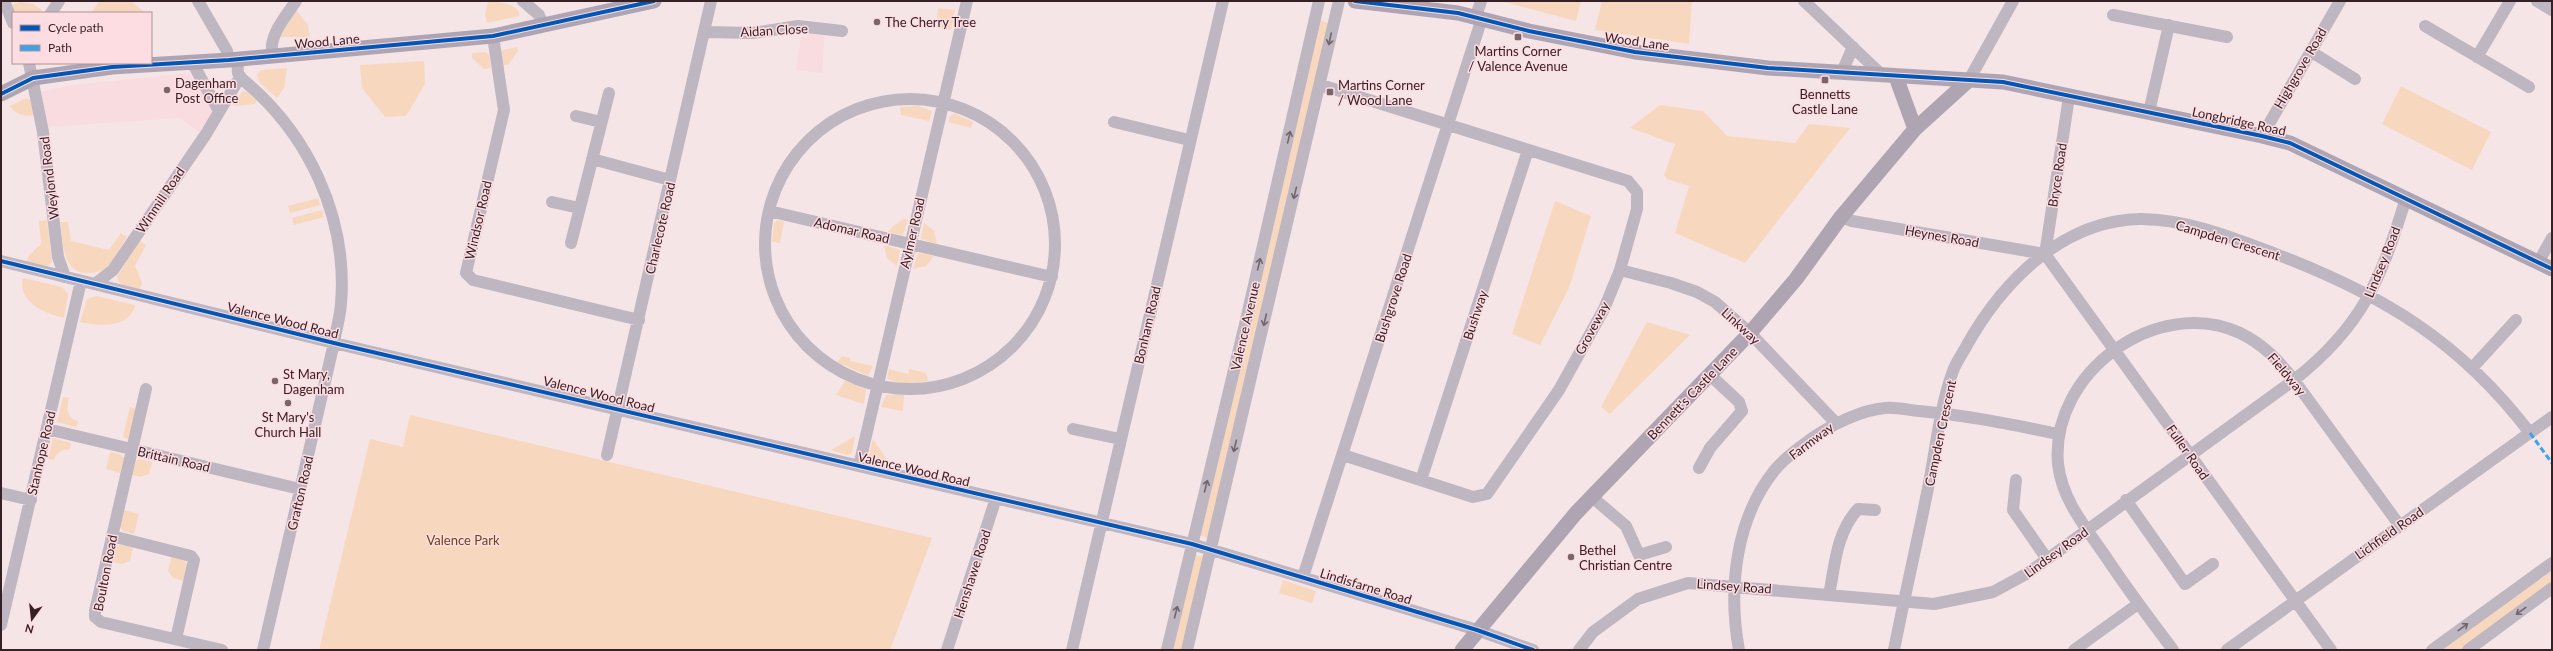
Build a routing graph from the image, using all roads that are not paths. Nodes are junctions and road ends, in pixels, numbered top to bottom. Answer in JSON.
{"nodes":[{"id":1,"x":4,"y":1,"type":"edge"},
{"id":2,"x":59,"y":1,"type":"edge"},
{"id":3,"x":198,"y":1,"type":"edge"},
{"id":4,"x":296,"y":1,"type":"edge"},
{"id":5,"x":523,"y":1,"type":"edge"},
{"id":6,"x":654,"y":1,"type":"edge"},
{"id":7,"x":711,"y":1,"type":"edge"},
{"id":8,"x":967,"y":1,"type":"edge"},
{"id":9,"x":1223,"y":1,"type":"edge"},
{"id":10,"x":1319,"y":1,"type":"edge"},
{"id":11,"x":1339,"y":1,"type":"edge"},
{"id":12,"x":1355,"y":1,"type":"edge"},
{"id":13,"x":1481,"y":1,"type":"edge"},
{"id":14,"x":2013,"y":1,"type":"edge"},
{"id":15,"x":2340,"y":1,"type":"edge"},
{"id":16,"x":2510,"y":1,"type":"edge"},
{"id":17,"x":2537,"y":1,"type":"edge"},
{"id":18,"x":1812,"y":4,"type":"edge"},
{"id":19,"x":2552,"y":10,"type":"edge"},
{"id":20,"x":52,"y":12,"type":"edge"},
{"id":21,"x":2113,"y":15,"type":"dead end"},
{"id":22,"x":1479,"y":17,"type":"junction"},
{"id":23,"x":12,"y":21,"type":"edge"},
{"id":24,"x":2169,"y":25,"type":"junction"},
{"id":25,"x":543,"y":26,"type":"junction"},
{"id":26,"x":2425,"y":26,"type":"dead end"},
{"id":27,"x":842,"y":30,"type":"dead end"},
{"id":28,"x":706,"y":32,"type":"junction"},
{"id":29,"x":493,"y":36,"type":"junction"},
{"id":30,"x":2228,"y":37,"type":"dead end"},
{"id":31,"x":1853,"y":47,"type":"junction"},
{"id":32,"x":2310,"y":51,"type":"junction"},
{"id":33,"x":272,"y":56,"type":"junction"},
{"id":34,"x":2477,"y":57,"type":"junction"},
{"id":35,"x":233,"y":59,"type":"junction"},
{"id":36,"x":192,"y":62,"type":"junction"},
{"id":37,"x":29,"y":64,"type":"edge"},
{"id":38,"x":1842,"y":72,"type":"junction"},
{"id":39,"x":1889,"y":76,"type":"junction"},
{"id":40,"x":32,"y":78,"type":"junction"},
{"id":41,"x":2355,"y":78,"type":"dead end"},
{"id":42,"x":242,"y":79,"type":"junction"},
{"id":43,"x":1969,"y":80,"type":"junction"},
{"id":44,"x":1321,"y":85,"type":"junction"},
{"id":45,"x":2529,"y":87,"type":"dead end"},
{"id":46,"x":609,"y":93,"type":"dead end"},
{"id":47,"x":1,"y":94,"type":"edge"},
{"id":48,"x":2069,"y":97,"type":"junction"},
{"id":49,"x":943,"y":103,"type":"junction"},
{"id":50,"x":219,"y":111,"type":"junction"},
{"id":51,"x":2149,"y":112,"type":"junction"},
{"id":52,"x":576,"y":116,"type":"dead end"},
{"id":53,"x":601,"y":122,"type":"junction"},
{"id":54,"x":1114,"y":122,"type":"dead end"},
{"id":55,"x":1449,"y":123,"type":"junction"},
{"id":56,"x":1915,"y":129,"type":"junction"},
{"id":57,"x":2262,"y":136,"type":"junction"},
{"id":58,"x":1189,"y":140,"type":"junction"},
{"id":59,"x":1528,"y":150,"type":"junction"},
{"id":60,"x":592,"y":159,"type":"junction"},
{"id":61,"x":670,"y":180,"type":"junction"},
{"id":62,"x":2406,"y":198,"type":"junction"},
{"id":63,"x":552,"y":202,"type":"dead end"},
{"id":64,"x":580,"y":208,"type":"junction"},
{"id":65,"x":769,"y":211,"type":"junction"},
{"id":66,"x":1841,"y":217,"type":"junction"},
{"id":67,"x":2552,"y":238,"type":"edge"},
{"id":68,"x":571,"y":243,"type":"dead end"},
{"id":69,"x":910,"y":243,"type":"junction"},
{"id":70,"x":2045,"y":254,"type":"junction"},
{"id":71,"x":1,"y":261,"type":"edge"},
{"id":72,"x":2538,"y":263,"type":"junction"},
{"id":73,"x":2552,"y":269,"type":"edge"},
{"id":74,"x":1620,"y":270,"type":"junction"},
{"id":75,"x":65,"y":277,"type":"junction"},
{"id":76,"x":1052,"y":277,"type":"junction"},
{"id":77,"x":81,"y":281,"type":"junction"},
{"id":78,"x":95,"y":284,"type":"junction"},
{"id":79,"x":2370,"y":296,"type":"junction"},
{"id":80,"x":639,"y":320,"type":"junction"},
{"id":81,"x":2516,"y":320,"type":"dead end"},
{"id":82,"x":1750,"y":332,"type":"junction"},
{"id":83,"x":334,"y":343,"type":"junction"},
{"id":84,"x":2115,"y":350,"type":"junction"},
{"id":85,"x":2473,"y":367,"type":"junction"},
{"id":86,"x":1709,"y":374,"type":"junction"},
{"id":87,"x":2294,"y":380,"type":"junction"},
{"id":88,"x":877,"y":386,"type":"junction"},
{"id":89,"x":146,"y":389,"type":"dead end"},
{"id":90,"x":618,"y":410,"type":"junction"},
{"id":91,"x":1943,"y":413,"type":"junction"},
{"id":92,"x":2552,"y":417,"type":"edge"},
{"id":93,"x":1835,"y":422,"type":"junction"},
{"id":94,"x":47,"y":429,"type":"junction"},
{"id":95,"x":1073,"y":429,"type":"dead end"},
{"id":96,"x":2530,"y":433,"type":"junction"},
{"id":97,"x":2059,"y":434,"type":"junction"},
{"id":98,"x":1120,"y":439,"type":"junction"},
{"id":99,"x":131,"y":449,"type":"junction"},
{"id":100,"x":607,"y":455,"type":"dead end"},
{"id":101,"x":1343,"y":455,"type":"junction"},
{"id":102,"x":2189,"y":455,"type":"junction"},
{"id":103,"x":859,"y":466,"type":"junction"},
{"id":104,"x":1699,"y":468,"type":"dead end"},
{"id":105,"x":1421,"y":480,"type":"junction"},
{"id":106,"x":2016,"y":480,"type":"dead end"},
{"id":107,"x":300,"y":489,"type":"junction"},
{"id":108,"x":1,"y":493,"type":"edge"},
{"id":109,"x":1592,"y":497,"type":"junction"},
{"id":110,"x":996,"y":498,"type":"junction"},
{"id":111,"x":31,"y":500,"type":"junction"},
{"id":112,"x":2126,"y":500,"type":"junction"},
{"id":113,"x":1875,"y":510,"type":"dead end"},
{"id":114,"x":1101,"y":522,"type":"junction"},
{"id":115,"x":2400,"y":526,"type":"junction"},
{"id":116,"x":2086,"y":530,"type":"junction"},
{"id":117,"x":112,"y":536,"type":"junction"},
{"id":118,"x":1192,"y":544,"type":"junction"},
{"id":119,"x":1666,"y":547,"type":"dead end"},
{"id":120,"x":1210,"y":550,"type":"junction"},
{"id":121,"x":2047,"y":559,"type":"junction"},
{"id":122,"x":2552,"y":563,"type":"edge"},
{"id":123,"x":2213,"y":564,"type":"dead end"},
{"id":124,"x":1303,"y":577,"type":"junction"},
{"id":125,"x":1735,"y":585,"type":"junction"},
{"id":126,"x":2552,"y":588,"type":"edge"},
{"id":127,"x":1829,"y":595,"type":"junction"},
{"id":128,"x":2296,"y":601,"type":"junction"},
{"id":129,"x":1903,"y":603,"type":"junction"},
{"id":130,"x":2138,"y":604,"type":"junction"},
{"id":131,"x":1,"y":625,"type":"edge"},
{"id":132,"x":1477,"y":630,"type":"junction"},
{"id":133,"x":176,"y":639,"type":"junction"},
{"id":134,"x":222,"y":650,"type":"edge"},
{"id":135,"x":263,"y":650,"type":"edge"},
{"id":136,"x":947,"y":650,"type":"edge"},
{"id":137,"x":1072,"y":650,"type":"edge"},
{"id":138,"x":1167,"y":650,"type":"edge"},
{"id":139,"x":1187,"y":650,"type":"edge"},
{"id":140,"x":1462,"y":650,"type":"edge"},
{"id":141,"x":1533,"y":650,"type":"edge"},
{"id":142,"x":1579,"y":650,"type":"edge"},
{"id":143,"x":1739,"y":650,"type":"edge"},
{"id":144,"x":1894,"y":650,"type":"edge"},
{"id":145,"x":2074,"y":650,"type":"edge"},
{"id":146,"x":2173,"y":650,"type":"edge"},
{"id":147,"x":2227,"y":650,"type":"edge"},
{"id":148,"x":2331,"y":650,"type":"edge"},
{"id":149,"x":2432,"y":650,"type":"edge"},
{"id":150,"x":2468,"y":650,"type":"edge"}],
"edges":[{"from":1,"to":23,"type":"street"},
{"from":2,"to":20,"type":"street"},
{"from":3,"to":35,"type":"street"},
{"from":4,"to":33,"type":"street"},
{"from":5,"to":25,"type":"street"},
{"from":6,"to":25,"type":"main road","name":"Wood Lane"},
{"from":7,"to":28,"type":"street","name":"Charlecote Road"},
{"from":8,"to":49,"type":"street","name":"Aylmer Road"},
{"from":9,"to":58,"type":"street","name":"Bonham Road"},
{"from":118,"to":10,"type":"street","name":"Valence Avenue","one_way":true},
{"from":11,"to":44,"type":"street","name":"Valence Avenue","one_way":true},
{"from":12,"to":22,"type":"main road","name":"Wood Lane"},
{"from":13,"to":22,"type":"street","name":"Bushgrove Road"},
{"from":14,"to":43,"type":"street"},
{"from":15,"to":32,"type":"street","name":"Highgrove Road"},
{"from":16,"to":34,"type":"street"},
{"from":17,"to":19,"type":"street"},
{"from":18,"to":31,"type":"street"},
{"from":21,"to":24,"type":"street"},
{"from":22,"to":38,"type":"main road","name":"Wood Lane"},
{"from":22,"to":55,"type":"street","name":"Bushgrove Road"},
{"from":24,"to":30,"type":"street"},
{"from":24,"to":51,"type":"street"},
{"from":25,"to":29,"type":"main road","name":"Wood Lane"},
{"from":26,"to":34,"type":"street"},
{"from":27,"to":28,"type":"street","name":"Aidan Close"},
{"from":28,"to":61,"type":"street","name":"Charlecote Road"},
{"from":29,"to":33,"type":"main road","name":"Wood Lane"},
{"from":29,"to":80,"type":"street","name":"Windsor Road"},
{"from":31,"to":38,"type":"street"},
{"from":31,"to":39,"type":"street"},
{"from":32,"to":41,"type":"street"},
{"from":32,"to":57,"type":"street","name":"Highgrove Road"},
{"from":33,"to":35,"type":"main road","name":"Wood Lane"},
{"from":34,"to":45,"type":"street"},
{"from":35,"to":36,"type":"main road","name":"Wood Lane"},
{"from":35,"to":42,"type":"street"},
{"from":36,"to":40,"type":"main road","name":"Wood Lane"},
{"from":36,"to":50,"type":"street"},
{"from":37,"to":40,"type":"street","name":"Weylond Road"},
{"from":38,"to":39,"type":"main road","name":"Wood Lane"},
{"from":39,"to":43,"type":"main road","name":"Longbridge Road"},
{"from":39,"to":56,"type":"main road"},
{"from":40,"to":47,"type":"main road","name":"Wood Lane"},
{"from":40,"to":75,"type":"street","name":"Weylond Road"},
{"from":42,"to":50,"type":"street","name":"Winmill Road"},
{"from":42,"to":83,"type":"street","name":"Grafton Road"},
{"from":43,"to":48,"type":"main road","name":"Longbridge Road"},
{"from":43,"to":56,"type":"main road","name":"Bennett's Castle Lane"},
{"from":44,"to":55,"type":"street","name":"Groveway"},
{"from":44,"to":120,"type":"street","name":"Valence Avenue","one_way":true},
{"from":46,"to":53,"type":"street"},
{"from":48,"to":51,"type":"main road","name":"Longbridge Road"},
{"from":48,"to":70,"type":"street","name":"Bryce Road"},
{"from":49,"to":65,"type":"street"},
{"from":49,"to":69,"type":"street","name":"Aylmer Road"},
{"from":49,"to":76,"type":"street"},
{"from":50,"to":78,"type":"street","name":"Winmill Road"},
{"from":51,"to":57,"type":"main road","name":"Longbridge Road"},
{"from":52,"to":53,"type":"street"},
{"from":53,"to":60,"type":"street"},
{"from":54,"to":58,"type":"street"},
{"from":55,"to":59,"type":"street","name":"Groveway"},
{"from":55,"to":101,"type":"street","name":"Bushgrove Road"},
{"from":56,"to":66,"type":"main road","name":"Bennett's Castle Lane"},
{"from":57,"to":62,"type":"main road","name":"Longbridge Road"},
{"from":58,"to":98,"type":"street","name":"Bonham Road"},
{"from":59,"to":74,"type":"street","name":"Groveway"},
{"from":59,"to":105,"type":"street","name":"Bushway"},
{"from":60,"to":61,"type":"street"},
{"from":60,"to":64,"type":"street"},
{"from":61,"to":80,"type":"street","name":"Charlecote Road"},
{"from":62,"to":72,"type":"main road","name":"Longbridge Road"},
{"from":62,"to":79,"type":"street","name":"Lindsey Road"},
{"from":63,"to":64,"type":"street"},
{"from":64,"to":68,"type":"street"},
{"from":65,"to":69,"type":"street","name":"Adomar Road"},
{"from":65,"to":88,"type":"street"},
{"from":66,"to":70,"type":"street","name":"Heynes Road"},
{"from":66,"to":82,"type":"main road","name":"Bennett's Castle Lane"},
{"from":67,"to":72,"type":"street"},
{"from":69,"to":76,"type":"street","name":"Adomar Road"},
{"from":69,"to":88,"type":"street","name":"Aylmer Road"},
{"from":70,"to":79,"type":"street","name":"Campden Crescent"},
{"from":70,"to":84,"type":"street","name":"Fuller Road"},
{"from":70,"to":91,"type":"street","name":"Campden Crescent"},
{"from":71,"to":75,"type":"street","name":"Valence Wood Road"},
{"from":72,"to":73,"type":"main road","name":"Longbridge Road"},
{"from":74,"to":82,"type":"street","name":"Linkway"},
{"from":74,"to":105,"type":"street","name":"Groveway"},
{"from":75,"to":77,"type":"street","name":"Valence Wood Road"},
{"from":76,"to":88,"type":"street"},
{"from":77,"to":78,"type":"street","name":"Valence Wood Road"},
{"from":77,"to":94,"type":"street","name":"Stanhope Road"},
{"from":78,"to":83,"type":"street","name":"Valence Wood Road"},
{"from":79,"to":85,"type":"street","name":"Campden Crescent"},
{"from":79,"to":87,"type":"street","name":"Lindsey Road"},
{"from":80,"to":90,"type":"street","name":"Charlecote Road"},
{"from":81,"to":85,"type":"street"},
{"from":82,"to":86,"type":"main road","name":"Bennett's Castle Lane"},
{"from":82,"to":93,"type":"street","name":"Linkway"},
{"from":83,"to":90,"type":"street","name":"Valence Wood Road"},
{"from":83,"to":107,"type":"street","name":"Grafton Road"},
{"from":84,"to":87,"type":"street","name":"Fieldway"},
{"from":84,"to":97,"type":"street","name":"Fieldway"},
{"from":84,"to":102,"type":"street","name":"Fuller Road"},
{"from":85,"to":96,"type":"street","name":"Campden Crescent"},
{"from":86,"to":104,"type":"street"},
{"from":86,"to":109,"type":"main road","name":"Bennett's Castle Lane"},
{"from":87,"to":102,"type":"street","name":"Lindsey Road"},
{"from":87,"to":115,"type":"street","name":"Fieldway"},
{"from":88,"to":103,"type":"street","name":"Aylmer Road"},
{"from":89,"to":99,"type":"street","name":"Boulton Road"},
{"from":90,"to":100,"type":"street","name":"Charlecote Road"},
{"from":90,"to":103,"type":"street","name":"Valence Wood Road"},
{"from":91,"to":93,"type":"street","name":"Farmway"},
{"from":91,"to":97,"type":"street","name":"Farmway"},
{"from":91,"to":129,"type":"street","name":"Campden Crescent"},
{"from":92,"to":96,"type":"street","name":"Lichfield Road"},
{"from":93,"to":125,"type":"street","name":"Farmway"},
{"from":94,"to":99,"type":"street","name":"Brittain Road"},
{"from":94,"to":111,"type":"street","name":"Stanhope Road"},
{"from":95,"to":98,"type":"street"},
{"from":96,"to":115,"type":"street","name":"Lichfield Road"},
{"from":97,"to":116,"type":"street","name":"Fieldway"},
{"from":98,"to":114,"type":"street","name":"Bonham Road"},
{"from":99,"to":107,"type":"street","name":"Brittain Road"},
{"from":99,"to":117,"type":"street","name":"Boulton Road"},
{"from":101,"to":105,"type":"street","name":"Groveway"},
{"from":101,"to":124,"type":"street","name":"Bushgrove Road"},
{"from":102,"to":112,"type":"street","name":"Lindsey Road"},
{"from":102,"to":128,"type":"street","name":"Fuller Road"},
{"from":103,"to":110,"type":"street","name":"Valence Wood Road"},
{"from":106,"to":121,"type":"street"},
{"from":107,"to":135,"type":"street","name":"Grafton Road"},
{"from":108,"to":111,"type":"street"},
{"from":109,"to":119,"type":"street"},
{"from":109,"to":132,"type":"main road","name":"Bennett's Castle Lane"},
{"from":110,"to":114,"type":"street","name":"Valence Wood Road"},
{"from":110,"to":136,"type":"street","name":"Henshawe Road"},
{"from":111,"to":131,"type":"street","name":"Stanhope Road"},
{"from":112,"to":116,"type":"street","name":"Lindsey Road"},
{"from":112,"to":123,"type":"street"},
{"from":113,"to":127,"type":"street"},
{"from":114,"to":118,"type":"street","name":"Valence Wood Road"},
{"from":114,"to":137,"type":"street","name":"Bonham Road"},
{"from":115,"to":128,"type":"street","name":"Lichfield Road"},
{"from":116,"to":121,"type":"street","name":"Lindsey Road"},
{"from":116,"to":130,"type":"street","name":"Fieldway"},
{"from":117,"to":133,"type":"street"},
{"from":117,"to":133,"type":"street","name":"Boulton Road"},
{"from":118,"to":120,"type":"street","name":"Lindisfarne Road"},
{"from":138,"to":118,"type":"street","name":"Valence Avenue","one_way":true},
{"from":120,"to":124,"type":"street","name":"Lindisfarne Road"},
{"from":120,"to":139,"type":"street","name":"Valence Avenue"},
{"from":121,"to":129,"type":"street","name":"Lindsey Road"},
{"from":149,"to":122,"type":"street","one_way":true},
{"from":124,"to":132,"type":"street","name":"Lindisfarne Road"},
{"from":125,"to":127,"type":"street","name":"Lindsey Road"},
{"from":125,"to":142,"type":"street","name":"Lindsey Road"},
{"from":125,"to":143,"type":"street","name":"Farmway"},
{"from":126,"to":150,"type":"street","one_way":true},
{"from":127,"to":129,"type":"street","name":"Lindsey Road"},
{"from":128,"to":147,"type":"street","name":"Lichfield Road"},
{"from":128,"to":148,"type":"street","name":"Fuller Road"},
{"from":129,"to":144,"type":"street","name":"Campden Crescent"},
{"from":130,"to":145,"type":"street"},
{"from":130,"to":146,"type":"street","name":"Fieldway"},
{"from":132,"to":140,"type":"main road","name":"Bennett's Castle Lane"},
{"from":132,"to":141,"type":"street","name":"Lindisfarne Road"},
{"from":133,"to":134,"type":"street","name":"Boulton Road"}]}
